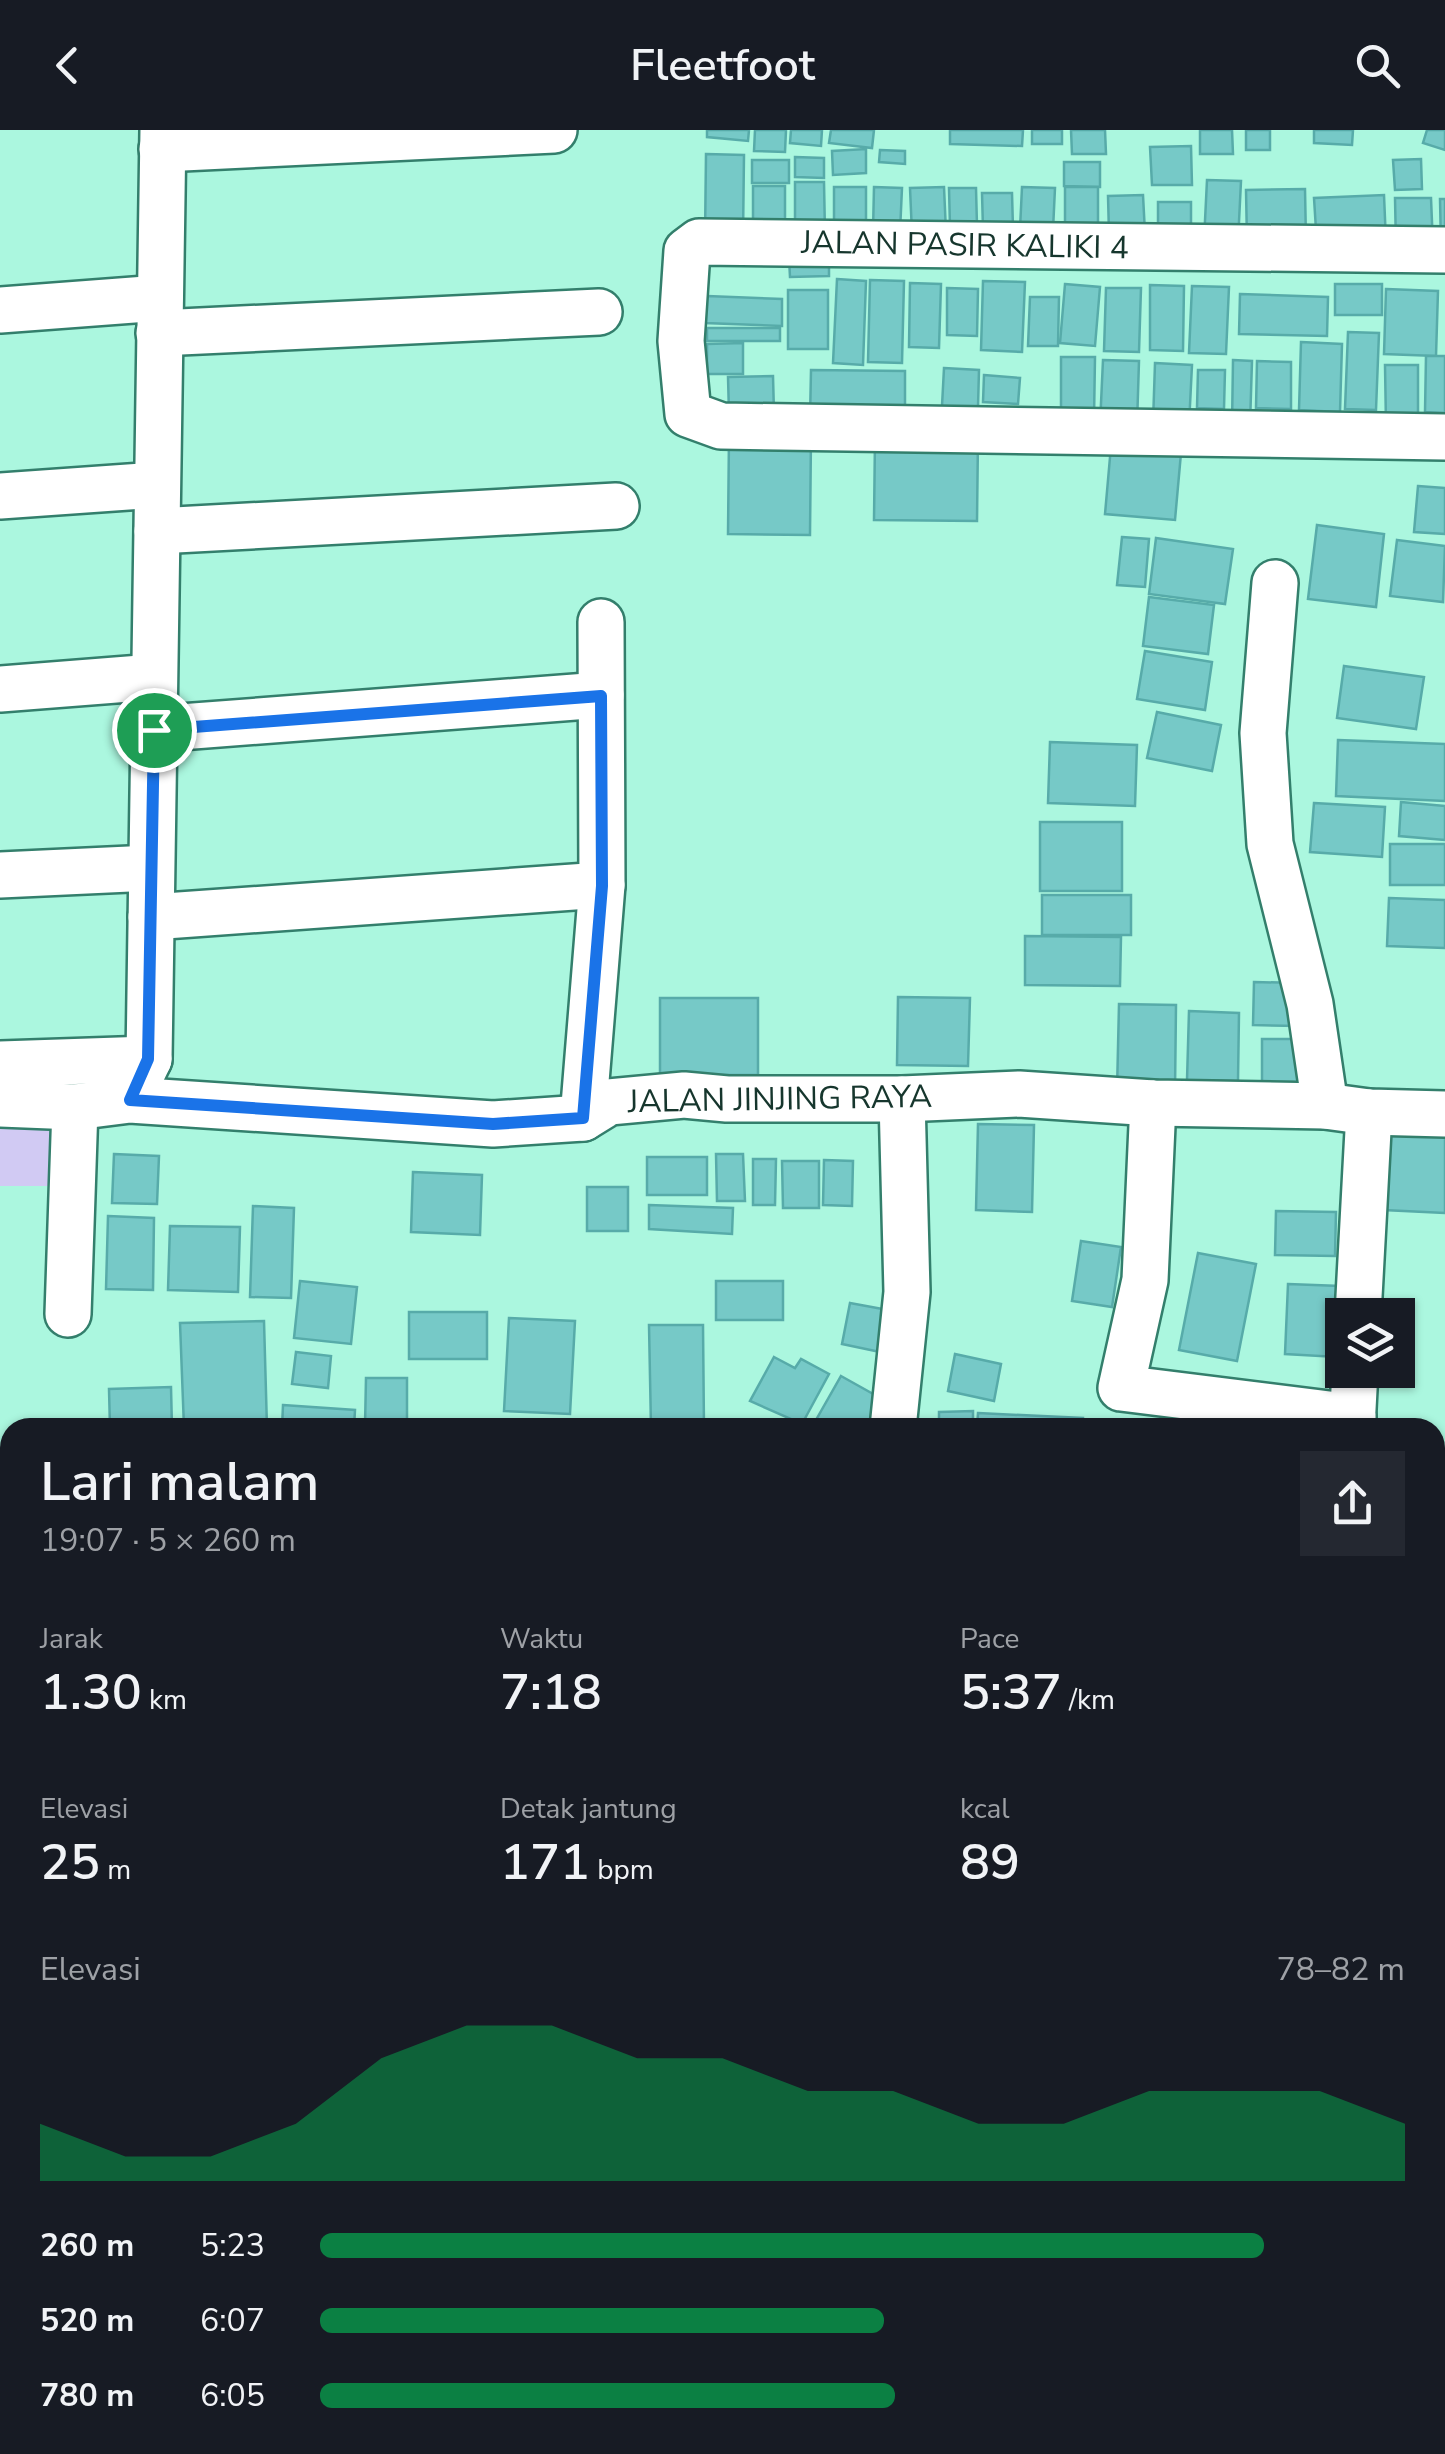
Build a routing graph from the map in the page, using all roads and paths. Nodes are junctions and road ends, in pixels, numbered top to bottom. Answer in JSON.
{"nodes":[{"id":1,"x":554,"y":130,"type":"edge"},
{"id":2,"x":162,"y":139,"type":"edge"},
{"id":3,"x":1445,"y":250,"type":"edge"},
{"id":4,"x":0,"y":310,"type":"edge"},
{"id":5,"x":599,"y":312,"type":"dead end"},
{"id":6,"x":160,"y":316,"type":"junction"},
{"id":7,"x":1445,"y":437,"type":"edge"},
{"id":8,"x":157,"y":485,"type":"junction"},
{"id":9,"x":0,"y":496,"type":"edge"},
{"id":10,"x":616,"y":506,"type":"dead end"},
{"id":11,"x":156,"y":532,"type":"junction"},
{"id":12,"x":1275,"y":584,"type":"dead end"},
{"id":13,"x":601,"y":622,"type":"dead end"},
{"id":14,"x":154,"y":678,"type":"junction"},
{"id":15,"x":0,"y":689,"type":"edge"},
{"id":16,"x":601,"y":696,"type":"junction"},
{"id":17,"x":154,"y":730,"type":"junction"},
{"id":18,"x":152,"y":868,"type":"junction"},
{"id":19,"x":0,"y":876,"type":"edge"},
{"id":20,"x":602,"y":886,"type":"junction"},
{"id":21,"x":151,"y":916,"type":"junction"},
{"id":22,"x":148,"y":1059,"type":"junction"},
{"id":23,"x":0,"y":1064,"type":"edge"},
{"id":24,"x":902,"y":1099,"type":"junction"},
{"id":25,"x":130,"y":1100,"type":"junction"},
{"id":26,"x":1153,"y":1103,"type":"junction"},
{"id":27,"x":0,"y":1104,"type":"edge"},
{"id":28,"x":1325,"y":1106,"type":"junction"},
{"id":29,"x":75,"y":1107,"type":"junction"},
{"id":30,"x":1369,"y":1112,"type":"junction"},
{"id":31,"x":1445,"y":1114,"type":"edge"},
{"id":32,"x":583,"y":1118,"type":"junction"},
{"id":33,"x":1359,"y":1298,"type":"edge"},
{"id":34,"x":68,"y":1314,"type":"dead end"},
{"id":35,"x":1354,"y":1388,"type":"edge"},
{"id":36,"x":894,"y":1418,"type":"edge"},
{"id":37,"x":1325,"y":1418,"type":"edge"},
{"id":38,"x":1352,"y":1418,"type":"edge"}],
"edges":[{"from":1,"to":2,"type":"street"},
{"from":2,"to":6,"type":"street"},
{"from":3,"to":7,"type":"street","name":"JALAN PASIR KALIKI 4"},
{"from":4,"to":6,"type":"street"},
{"from":5,"to":6,"type":"street"},
{"from":6,"to":8,"type":"street"},
{"from":8,"to":9,"type":"street"},
{"from":8,"to":11,"type":"street"},
{"from":10,"to":11,"type":"street"},
{"from":11,"to":14,"type":"street"},
{"from":12,"to":28,"type":"street"},
{"from":13,"to":16,"type":"street"},
{"from":14,"to":15,"type":"street"},
{"from":14,"to":17,"type":"street"},
{"from":16,"to":17,"type":"street"},
{"from":16,"to":20,"type":"street"},
{"from":17,"to":18,"type":"street"},
{"from":18,"to":19,"type":"street"},
{"from":18,"to":21,"type":"street"},
{"from":20,"to":21,"type":"street"},
{"from":20,"to":32,"type":"street"},
{"from":21,"to":22,"type":"street"},
{"from":22,"to":23,"type":"street"},
{"from":22,"to":25,"type":"street"},
{"from":24,"to":26,"type":"street","name":"JALAN JINJING RAYA"},
{"from":24,"to":32,"type":"street","name":"JALAN JINJING RAYA"},
{"from":24,"to":36,"type":"street"},
{"from":25,"to":29,"type":"street","name":"JALAN JINJING RAYA"},
{"from":25,"to":32,"type":"street","name":"JALAN JINJING RAYA"},
{"from":26,"to":28,"type":"street","name":"JALAN JINJING RAYA"},
{"from":26,"to":37,"type":"street"},
{"from":27,"to":29,"type":"street","name":"JALAN JINJING RAYA"},
{"from":28,"to":30,"type":"street","name":"JALAN JINJING RAYA"},
{"from":29,"to":34,"type":"street"},
{"from":30,"to":31,"type":"street","name":"JALAN JINJING RAYA"},
{"from":30,"to":33,"type":"street"},
{"from":35,"to":38,"type":"street"}]}
